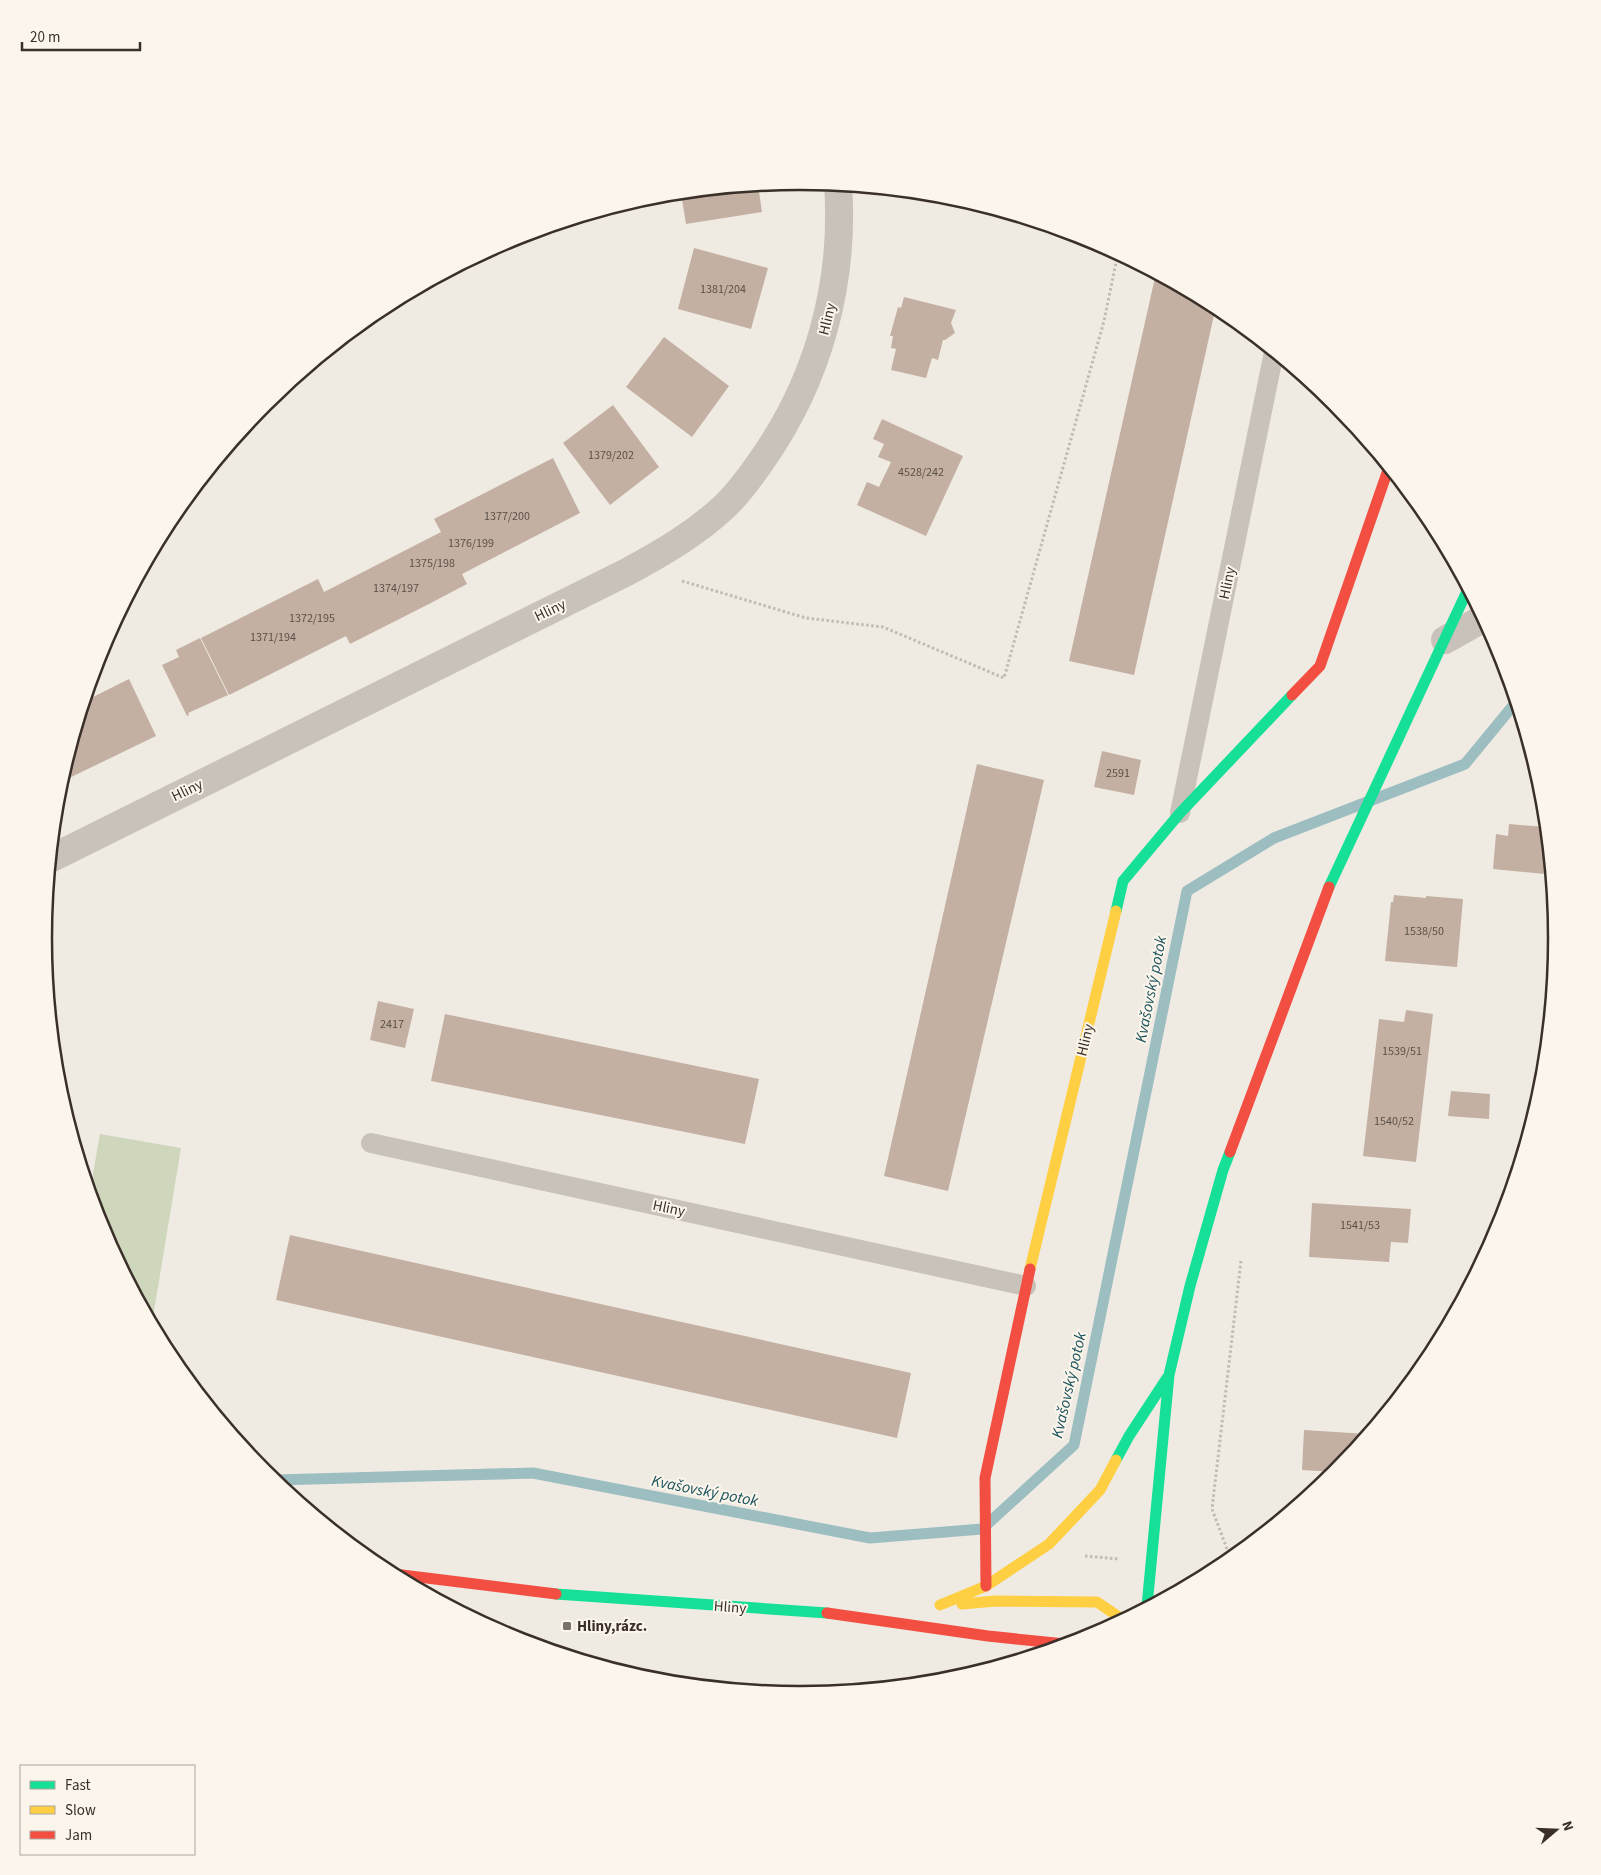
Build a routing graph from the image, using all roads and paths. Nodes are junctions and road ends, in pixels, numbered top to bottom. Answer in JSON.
{"nodes":[{"id":1,"x":838,"y":191,"type":"edge"},
{"id":2,"x":1117,"y":260,"type":"edge"},
{"id":3,"x":1273,"y":358,"type":"edge"},
{"id":4,"x":1387,"y":473,"type":"edge"},
{"id":5,"x":679,"y":580,"type":"dead end"},
{"id":6,"x":1465,"y":596,"type":"edge"},
{"id":7,"x":1478,"y":621,"type":"edge"},
{"id":8,"x":1445,"y":640,"type":"junction"},
{"id":9,"x":1180,"y":813,"type":"junction"},
{"id":10,"x":57,"y":855,"type":"edge"},
{"id":11,"x":371,"y":1143,"type":"dead end"},
{"id":12,"x":1241,"y":1260,"type":"dead end"},
{"id":13,"x":1026,"y":1286,"type":"junction"},
{"id":14,"x":1169,"y":1375,"type":"junction"},
{"id":15,"x":1228,"y":1551,"type":"edge"},
{"id":16,"x":1084,"y":1556,"type":"dead end"},
{"id":17,"x":1119,"y":1559,"type":"dead end"},
{"id":18,"x":412,"y":1576,"type":"edge"},
{"id":19,"x":986,"y":1586,"type":"junction"},
{"id":20,"x":1148,"y":1599,"type":"edge"},
{"id":21,"x":885,"y":1610,"type":"dead end"},
{"id":22,"x":839,"y":1614,"type":"junction"},
{"id":23,"x":1116,"y":1615,"type":"edge"},
{"id":24,"x":1050,"y":1642,"type":"edge"}],
"edges":[{"from":1,"to":10,"type":"street","name":"Hliny"},
{"from":2,"to":5,"type":"path"},
{"from":3,"to":9,"type":"lane","name":"Hliny"},
{"from":4,"to":9,"type":"street","name":"Hliny"},
{"from":6,"to":8,"type":"street"},
{"from":7,"to":8,"type":"street"},
{"from":8,"to":14,"type":"street"},
{"from":9,"to":13,"type":"street","name":"Hliny"},
{"from":11,"to":13,"type":"lane","name":"Hliny"},
{"from":12,"to":15,"type":"path"},
{"from":13,"to":19,"type":"street","name":"Hliny"},
{"from":14,"to":19,"type":"street"},
{"from":14,"to":20,"type":"street"},
{"from":16,"to":17,"type":"path"},
{"from":18,"to":22,"type":"street","name":"Hliny"},
{"from":19,"to":23,"type":"street"},
{"from":21,"to":22,"type":"street"},
{"from":22,"to":24,"type":"street","name":"Hliny"}]}
